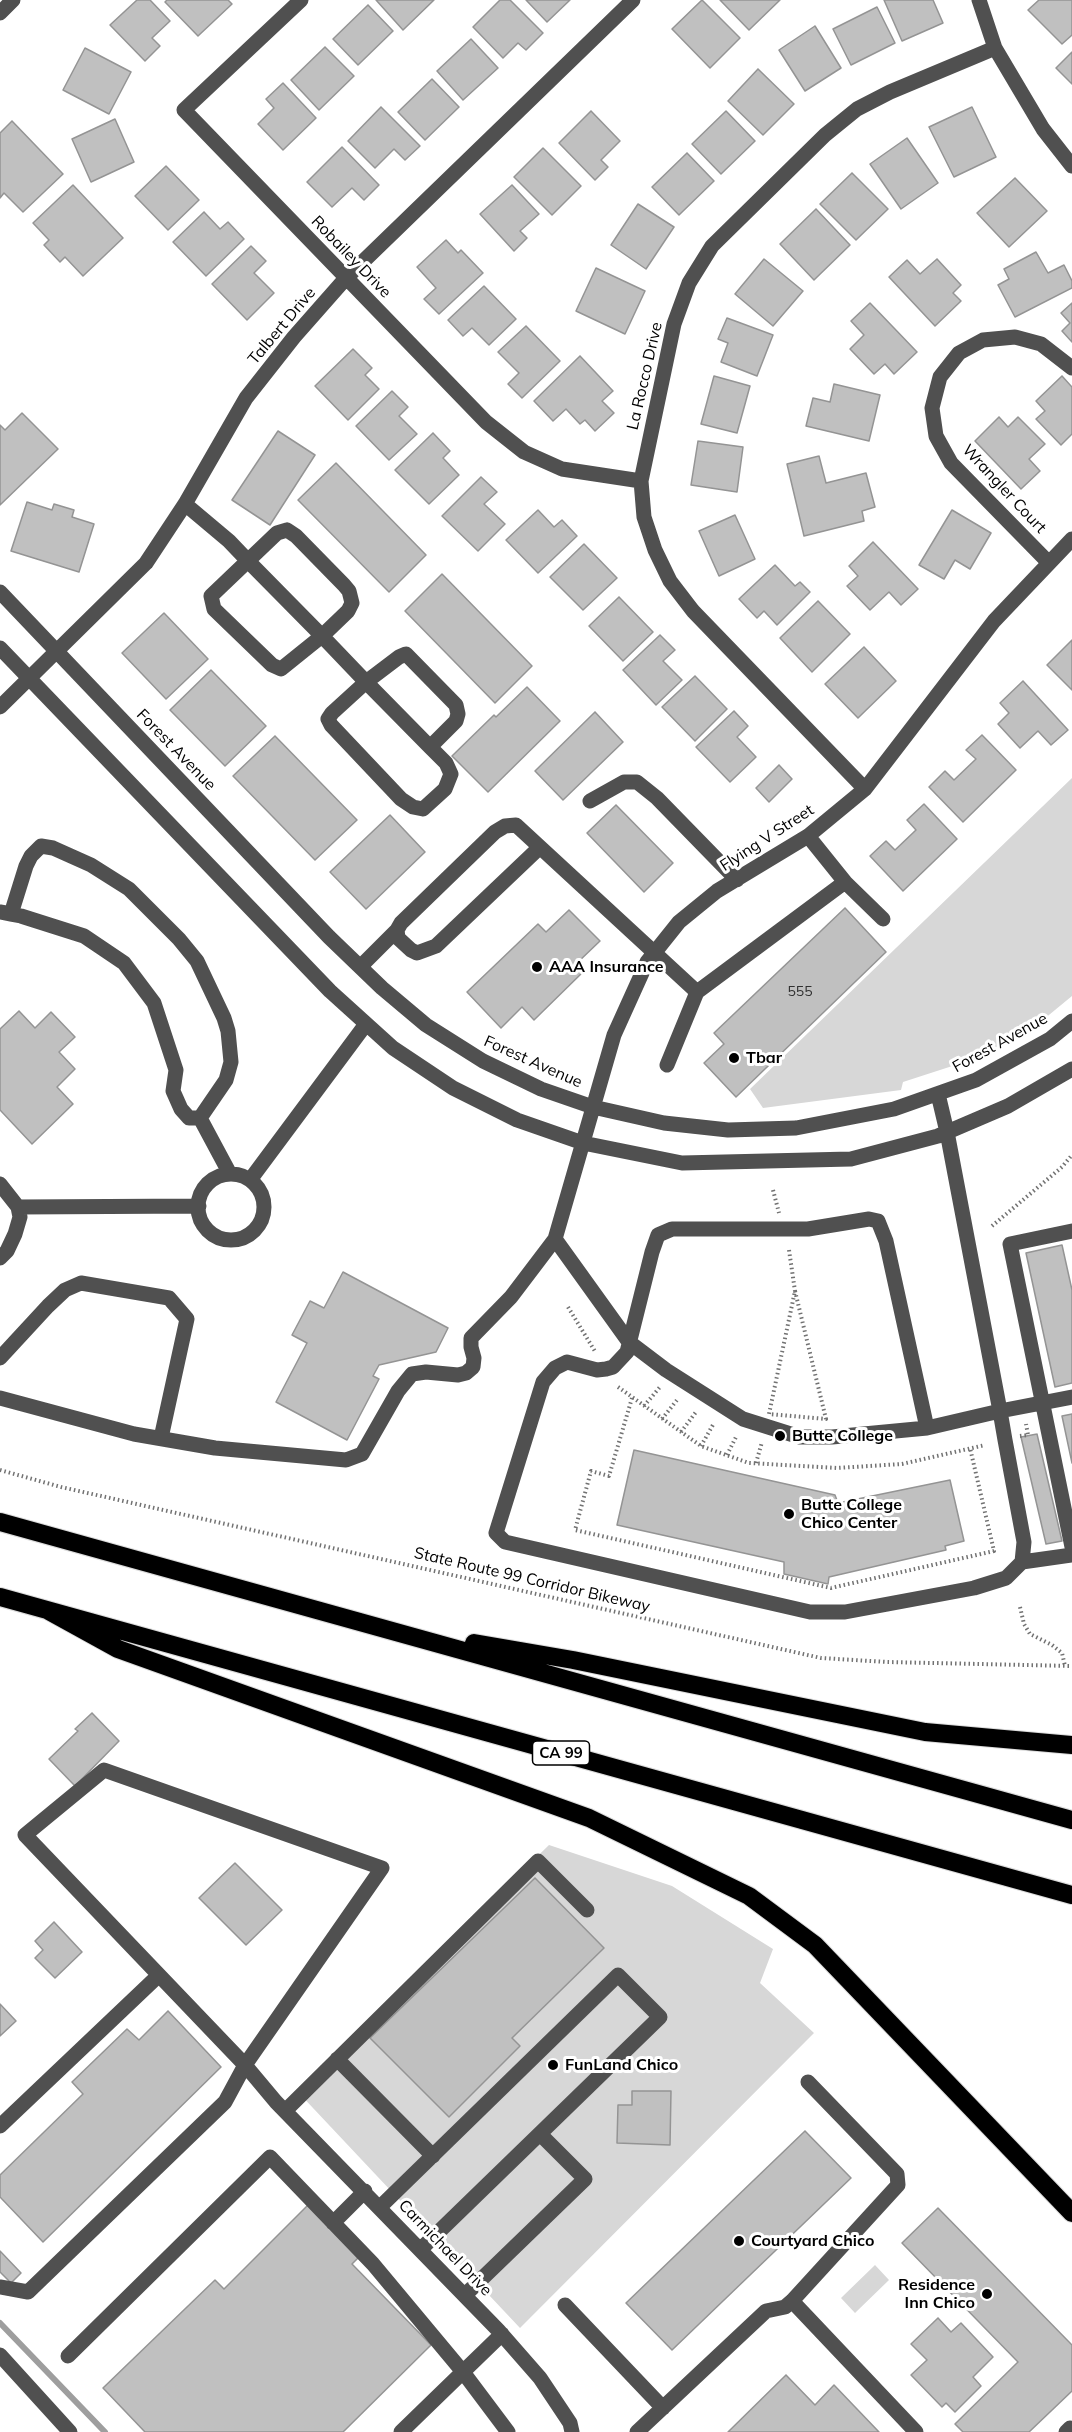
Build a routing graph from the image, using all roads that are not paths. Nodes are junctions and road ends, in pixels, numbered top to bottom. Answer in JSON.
{"nodes":[{"id":1,"x":13,"y":0,"type":"edge"},
{"id":2,"x":301,"y":0,"type":"edge"},
{"id":3,"x":633,"y":0,"type":"edge"},
{"id":4,"x":978,"y":0,"type":"edge"},
{"id":5,"x":0,"y":13,"type":"edge"},
{"id":6,"x":995,"y":48,"type":"junction"},
{"id":7,"x":1072,"y":166,"type":"edge"},
{"id":8,"x":346,"y":278,"type":"junction"},
{"id":9,"x":1072,"y":368,"type":"edge"},
{"id":10,"x":641,"y":481,"type":"junction"},
{"id":11,"x":185,"y":504,"type":"junction"},
{"id":12,"x":1072,"y":539,"type":"edge"},
{"id":13,"x":247,"y":561,"type":"junction"},
{"id":14,"x":1049,"y":563,"type":"junction"},
{"id":15,"x":0,"y":592,"type":"edge"},
{"id":16,"x":322,"y":636,"type":"junction"},
{"id":17,"x":0,"y":648,"type":"edge"},
{"id":18,"x":57,"y":651,"type":"junction"},
{"id":19,"x":30,"y":679,"type":"junction"},
{"id":20,"x":366,"y":682,"type":"junction"},
{"id":21,"x":0,"y":707,"type":"edge"},
{"id":22,"x":430,"y":747,"type":"junction"},
{"id":23,"x":865,"y":789,"type":"junction"},
{"id":24,"x":590,"y":801,"type":"dead end"},
{"id":25,"x":808,"y":836,"type":"junction"},
{"id":26,"x":539,"y":848,"type":"junction"},
{"id":27,"x":737,"y":880,"type":"junction"},
{"id":28,"x":845,"y":882,"type":"junction"},
{"id":29,"x":6,"y":913,"type":"edge"},
{"id":30,"x":883,"y":919,"type":"dead end"},
{"id":31,"x":397,"y":930,"type":"junction"},
{"id":32,"x":654,"y":953,"type":"junction"},
{"id":33,"x":360,"y":967,"type":"junction"},
{"id":34,"x":698,"y":992,"type":"junction"},
{"id":35,"x":1072,"y":1021,"type":"edge"},
{"id":36,"x":366,"y":1024,"type":"junction"},
{"id":37,"x":667,"y":1065,"type":"dead end"},
{"id":38,"x":1072,"y":1069,"type":"edge"},
{"id":39,"x":938,"y":1094,"type":"junction"},
{"id":40,"x":593,"y":1107,"type":"junction"},
{"id":41,"x":200,"y":1118,"type":"junction"},
{"id":42,"x":947,"y":1132,"type":"junction"},
{"id":43,"x":583,"y":1143,"type":"junction"},
{"id":44,"x":230,"y":1174,"type":"junction"},
{"id":45,"x":250,"y":1180,"type":"junction"},
{"id":46,"x":0,"y":1184,"type":"edge"},
{"id":47,"x":199,"y":1206,"type":"junction"},
{"id":48,"x":18,"y":1207,"type":"junction"},
{"id":49,"x":1072,"y":1231,"type":"edge"},
{"id":50,"x":555,"y":1239,"type":"junction"},
{"id":51,"x":0,"y":1258,"type":"edge"},
{"id":52,"x":629,"y":1342,"type":"junction"},
{"id":53,"x":0,"y":1358,"type":"edge"},
{"id":54,"x":1072,"y":1397,"type":"edge"},
{"id":55,"x":0,"y":1398,"type":"edge"},
{"id":56,"x":1042,"y":1402,"type":"junction"},
{"id":57,"x":1000,"y":1411,"type":"junction"},
{"id":58,"x":927,"y":1428,"type":"junction"},
{"id":59,"x":161,"y":1438,"type":"junction"},
{"id":60,"x":0,"y":1522,"type":"edge"},
{"id":61,"x":1072,"y":1546,"type":"edge"},
{"id":62,"x":1072,"y":1555,"type":"edge"},
{"id":63,"x":1023,"y":1562,"type":"junction"},
{"id":64,"x":0,"y":1597,"type":"edge"},
{"id":65,"x":49,"y":1611,"type":"junction"},
{"id":66,"x":375,"y":1626,"type":"junction"},
{"id":67,"x":1072,"y":1745,"type":"edge"},
{"id":68,"x":1072,"y":1820,"type":"edge"},
{"id":69,"x":1072,"y":1895,"type":"edge"},
{"id":70,"x":587,"y":1910,"type":"dead end"},
{"id":71,"x":158,"y":1976,"type":"junction"},
{"id":72,"x":337,"y":2059,"type":"junction"},
{"id":73,"x":245,"y":2066,"type":"junction"},
{"id":74,"x":807,"y":2082,"type":"dead end"},
{"id":75,"x":280,"y":2107,"type":"junction"},
{"id":76,"x":0,"y":2126,"type":"edge"},
{"id":77,"x":540,"y":2133,"type":"junction"},
{"id":78,"x":433,"y":2157,"type":"junction"},
{"id":79,"x":364,"y":2191,"type":"junction"},
{"id":80,"x":380,"y":2207,"type":"junction"},
{"id":81,"x":1072,"y":2213,"type":"edge"},
{"id":82,"x":333,"y":2223,"type":"junction"},
{"id":83,"x":421,"y":2249,"type":"junction"},
{"id":84,"x":0,"y":2287,"type":"edge"},
{"id":85,"x":465,"y":2295,"type":"junction"},
{"id":86,"x":792,"y":2301,"type":"junction"},
{"id":87,"x":565,"y":2305,"type":"dead end"},
{"id":88,"x":502,"y":2334,"type":"junction"},
{"id":89,"x":68,"y":2356,"type":"dead end"},
{"id":90,"x":2,"y":2362,"type":"edge"},
{"id":91,"x":463,"y":2372,"type":"junction"},
{"id":92,"x":663,"y":2408,"type":"junction"},
{"id":93,"x":411,"y":2429,"type":"edge"},
{"id":94,"x":70,"y":2432,"type":"edge"},
{"id":95,"x":508,"y":2432,"type":"edge"},
{"id":96,"x":572,"y":2432,"type":"edge"},
{"id":97,"x":637,"y":2432,"type":"edge"},
{"id":98,"x":916,"y":2432,"type":"edge"}],
"edges":[{"from":1,"to":5,"type":"street"},
{"from":2,"to":8,"type":"street","name":"Robailey Drive"},
{"from":3,"to":8,"type":"street","name":"Talbert Drive"},
{"from":4,"to":6,"type":"street"},
{"from":6,"to":7,"type":"street"},
{"from":6,"to":10,"type":"street","name":"La Rocco Drive"},
{"from":8,"to":10,"type":"street","name":"Robailey Drive"},
{"from":8,"to":11,"type":"street","name":"Talbert Drive"},
{"from":9,"to":14,"type":"street","name":"Wrangler Court"},
{"from":10,"to":23,"type":"street","name":"La Rocco Drive"},
{"from":11,"to":13,"type":"street"},
{"from":11,"to":18,"type":"street","name":"Talbert Drive"},
{"from":12,"to":14,"type":"street","name":"Flying V Street"},
{"from":13,"to":16,"type":"street"},
{"from":13,"to":16,"type":"street"},
{"from":13,"to":16,"type":"street"},
{"from":14,"to":23,"type":"street","name":"Flying V Street"},
{"from":15,"to":18,"type":"street","name":"Forest Avenue"},
{"from":16,"to":20,"type":"street"},
{"from":17,"to":19,"type":"street"},
{"from":18,"to":19,"type":"street","name":"Talbert Drive"},
{"from":18,"to":33,"type":"street","name":"Forest Avenue"},
{"from":19,"to":21,"type":"street","name":"Talbert Drive"},
{"from":19,"to":36,"type":"street"},
{"from":20,"to":22,"type":"street"},
{"from":20,"to":22,"type":"street"},
{"from":20,"to":22,"type":"street"},
{"from":23,"to":25,"type":"street","name":"Flying V Street"},
{"from":24,"to":27,"type":"street"},
{"from":25,"to":27,"type":"street","name":"Flying V Street"},
{"from":25,"to":28,"type":"street"},
{"from":26,"to":31,"type":"street"},
{"from":26,"to":31,"type":"street"},
{"from":26,"to":32,"type":"street"},
{"from":27,"to":32,"type":"street","name":"Flying V Street"},
{"from":28,"to":30,"type":"street"},
{"from":28,"to":34,"type":"street"},
{"from":29,"to":41,"type":"street"},
{"from":29,"to":41,"type":"street"},
{"from":31,"to":33,"type":"street"},
{"from":32,"to":34,"type":"street"},
{"from":32,"to":40,"type":"street","name":"Flying V Street"},
{"from":33,"to":40,"type":"street","name":"Forest Avenue"},
{"from":34,"to":37,"type":"street"},
{"from":35,"to":39,"type":"street","name":"Forest Avenue"},
{"from":36,"to":43,"type":"street"},
{"from":36,"to":45,"type":"street"},
{"from":38,"to":42,"type":"street"},
{"from":39,"to":40,"type":"street","name":"Forest Avenue"},
{"from":39,"to":42,"type":"street"},
{"from":40,"to":43,"type":"street","name":"Flying V Street"},
{"from":41,"to":44,"type":"street"},
{"from":42,"to":43,"type":"street"},
{"from":42,"to":57,"type":"street"},
{"from":43,"to":50,"type":"street","name":"Flying V Street"},
{"from":44,"to":45,"type":"street"},
{"from":44,"to":47,"type":"street"},
{"from":45,"to":47,"type":"street"},
{"from":46,"to":48,"type":"street"},
{"from":47,"to":48,"type":"street"},
{"from":48,"to":51,"type":"street"},
{"from":49,"to":56,"type":"street"},
{"from":50,"to":52,"type":"street"},
{"from":50,"to":59,"type":"street"},
{"from":52,"to":58,"type":"street"},
{"from":52,"to":58,"type":"street"},
{"from":52,"to":63,"type":"street"},
{"from":53,"to":59,"type":"street"},
{"from":54,"to":56,"type":"street"},
{"from":55,"to":59,"type":"street"},
{"from":56,"to":57,"type":"street"},
{"from":56,"to":61,"type":"street"},
{"from":57,"to":58,"type":"street"},
{"from":57,"to":63,"type":"street"},
{"from":60,"to":66,"type":"highway"},
{"from":62,"to":63,"type":"street"},
{"from":64,"to":65,"type":"highway","number":"CA 99"},
{"from":65,"to":69,"type":"highway","number":"CA 99"},
{"from":65,"to":81,"type":"highway"},
{"from":66,"to":67,"type":"highway"},
{"from":66,"to":68,"type":"highway"},
{"from":70,"to":72,"type":"street"},
{"from":71,"to":73,"type":"street","name":"Carmichael Drive"},
{"from":71,"to":73,"type":"street","name":"Carmichael Drive"},
{"from":71,"to":76,"type":"street"},
{"from":72,"to":75,"type":"street"},
{"from":72,"to":78,"type":"street"},
{"from":73,"to":75,"type":"street","name":"Carmichael Drive"},
{"from":73,"to":84,"type":"street"},
{"from":74,"to":86,"type":"street"},
{"from":75,"to":79,"type":"street","name":"Carmichael Drive"},
{"from":77,"to":78,"type":"street"},
{"from":77,"to":83,"type":"street"},
{"from":77,"to":85,"type":"street"},
{"from":78,"to":80,"type":"street"},
{"from":79,"to":80,"type":"street","name":"Carmichael Drive"},
{"from":79,"to":82,"type":"street"},
{"from":80,"to":83,"type":"street","name":"Carmichael Drive"},
{"from":82,"to":89,"type":"street"},
{"from":82,"to":91,"type":"street"},
{"from":83,"to":85,"type":"street","name":"Carmichael Drive"},
{"from":85,"to":88,"type":"street","name":"Carmichael Drive"},
{"from":86,"to":92,"type":"street"},
{"from":86,"to":98,"type":"street"},
{"from":87,"to":92,"type":"street"},
{"from":88,"to":91,"type":"street"},
{"from":88,"to":96,"type":"street","name":"Carmichael Drive"},
{"from":90,"to":94,"type":"street"},
{"from":91,"to":93,"type":"street"},
{"from":91,"to":95,"type":"street"},
{"from":92,"to":97,"type":"street"}]}
